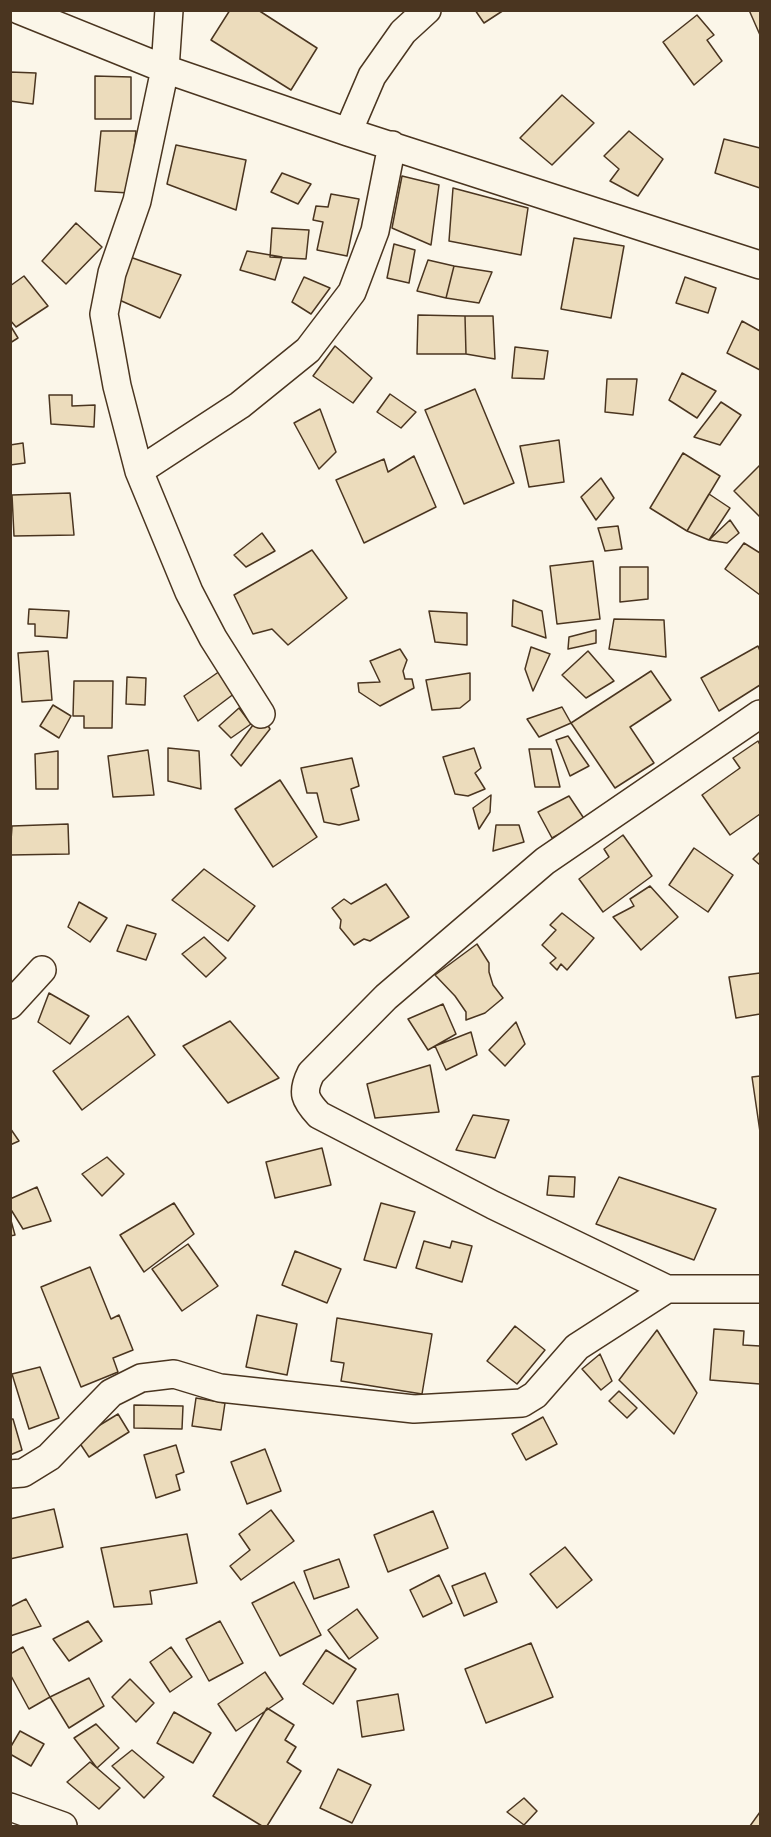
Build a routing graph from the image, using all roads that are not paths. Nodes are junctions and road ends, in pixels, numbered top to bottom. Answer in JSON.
{"nodes":[{"id":1,"x":19,"y":10,"type":"edge"},
{"id":2,"x":169,"y":10,"type":"edge"},
{"id":3,"x":427,"y":10,"type":"edge"},
{"id":4,"x":165,"y":69,"type":"junction"},
{"id":5,"x":348,"y":132,"type":"junction"},
{"id":6,"x":392,"y":145,"type":"junction"},
{"id":7,"x":760,"y":265,"type":"edge"},
{"id":8,"x":139,"y":471,"type":"junction"},
{"id":9,"x":261,"y":714,"type":"dead end"},
{"id":10,"x":760,"y":714,"type":"edge"},
{"id":11,"x":42,"y":970,"type":"dead end"},
{"id":12,"x":10,"y":1005,"type":"edge"},
{"id":13,"x":667,"y":1289,"type":"junction"},
{"id":14,"x":760,"y":1289,"type":"edge"},
{"id":15,"x":10,"y":1474,"type":"edge"},
{"id":16,"x":10,"y":1807,"type":"edge"},
{"id":17,"x":63,"y":1827,"type":"edge"}],
"edges":[{"from":1,"to":4,"type":"street"},
{"from":2,"to":4,"type":"street"},
{"from":3,"to":5,"type":"street"},
{"from":4,"to":5,"type":"street"},
{"from":4,"to":8,"type":"street"},
{"from":5,"to":6,"type":"street"},
{"from":6,"to":7,"type":"street"},
{"from":6,"to":8,"type":"street"},
{"from":8,"to":9,"type":"street"},
{"from":10,"to":13,"type":"street"},
{"from":11,"to":12,"type":"street"},
{"from":13,"to":14,"type":"street"},
{"from":13,"to":15,"type":"street"},
{"from":16,"to":17,"type":"street"}]}
